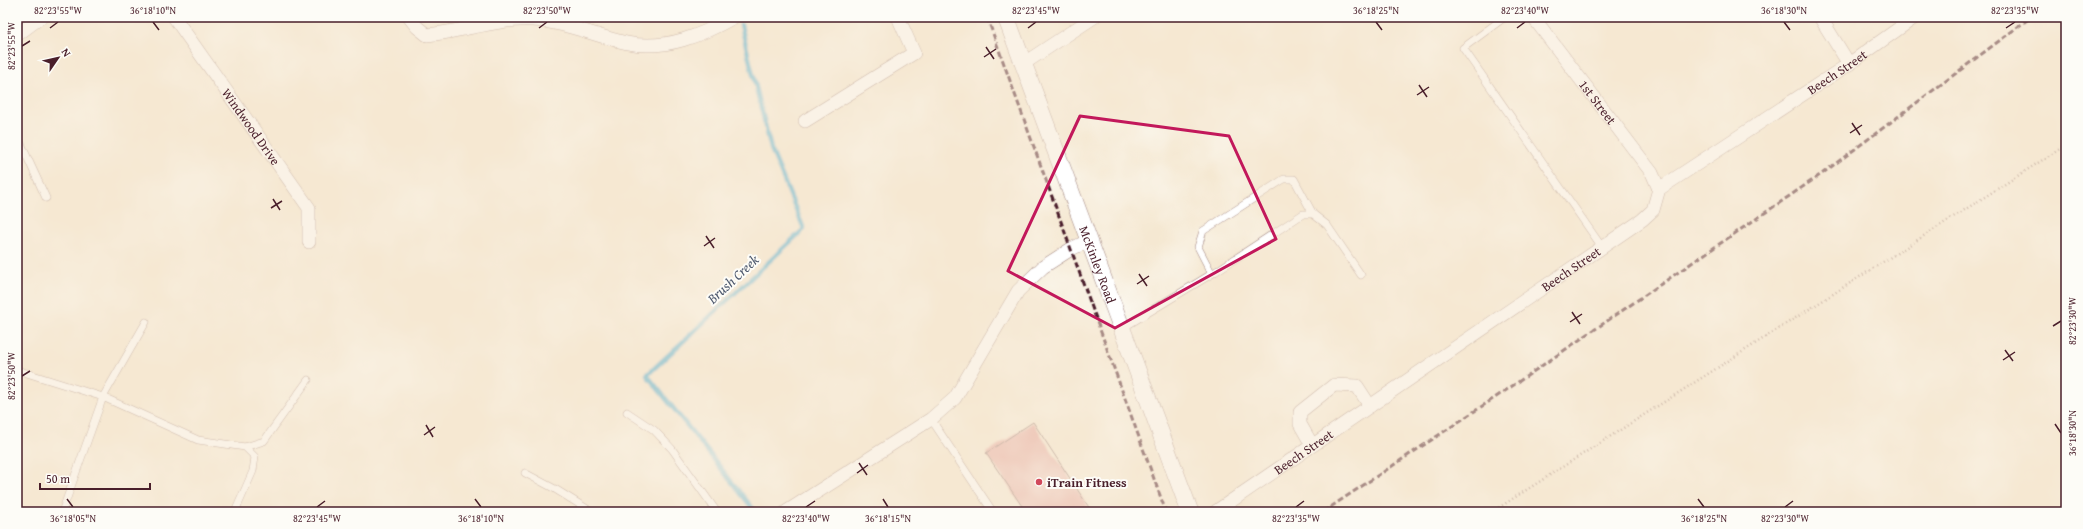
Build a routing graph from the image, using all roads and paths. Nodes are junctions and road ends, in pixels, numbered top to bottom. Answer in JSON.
{"nodes":[{"id":1,"x":41,"y":17,"type":"edge"},
{"id":2,"x":174,"y":17,"type":"edge"},
{"id":3,"x":409,"y":17,"type":"edge"},
{"id":4,"x":734,"y":17,"type":"edge"},
{"id":5,"x":898,"y":17,"type":"edge"},
{"id":6,"x":1006,"y":17,"type":"edge"},
{"id":7,"x":1094,"y":17,"type":"edge"},
{"id":8,"x":1505,"y":17,"type":"edge"},
{"id":9,"x":1533,"y":17,"type":"edge"},
{"id":10,"x":1820,"y":17,"type":"edge"},
{"id":11,"x":1915,"y":17,"type":"edge"},
{"id":12,"x":17,"y":35,"type":"edge"},
{"id":13,"x":1023,"y":64,"type":"junction"},
{"id":14,"x":1849,"y":64,"type":"junction"},
{"id":15,"x":805,"y":121,"type":"dead end"},
{"id":16,"x":17,"y":135,"type":"edge"},
{"id":17,"x":2066,"y":145,"type":"edge"},
{"id":18,"x":1659,"y":189,"type":"junction"},
{"id":19,"x":46,"y":198,"type":"dead end"},
{"id":20,"x":1313,"y":214,"type":"junction"},
{"id":21,"x":310,"y":242,"type":"dead end"},
{"id":22,"x":1088,"y":242,"type":"junction"},
{"id":23,"x":1602,"y":247,"type":"junction"},
{"id":24,"x":1212,"y":274,"type":"junction"},
{"id":25,"x":1361,"y":275,"type":"dead end"},
{"id":26,"x":146,"y":322,"type":"dead end"},
{"id":27,"x":1121,"y":329,"type":"junction"},
{"id":28,"x":17,"y":370,"type":"edge"},
{"id":29,"x":308,"y":380,"type":"dead end"},
{"id":30,"x":103,"y":397,"type":"junction"},
{"id":31,"x":1370,"y":406,"type":"junction"},
{"id":32,"x":627,"y":412,"type":"dead end"},
{"id":33,"x":931,"y":419,"type":"junction"},
{"id":34,"x":1312,"y":445,"type":"junction"},
{"id":35,"x":246,"y":447,"type":"junction"},
{"id":36,"x":525,"y":473,"type":"dead end"},
{"id":37,"x":62,"y":512,"type":"edge"},
{"id":38,"x":235,"y":512,"type":"edge"},
{"id":39,"x":592,"y":512,"type":"edge"},
{"id":40,"x":718,"y":512,"type":"edge"},
{"id":41,"x":786,"y":512,"type":"edge"},
{"id":42,"x":993,"y":512,"type":"edge"},
{"id":43,"x":1190,"y":512,"type":"edge"},
{"id":44,"x":1215,"y":512,"type":"edge"},
{"id":45,"x":1492,"y":512,"type":"edge"}],
"edges":[{"from":1,"to":12,"type":"street"},
{"from":2,"to":21,"type":"street","name":"Windwood Drive"},
{"from":3,"to":4,"type":"street"},
{"from":5,"to":15,"type":"street"},
{"from":6,"to":13,"type":"street","name":"McKinley Road"},
{"from":7,"to":13,"type":"street"},
{"from":8,"to":23,"type":"lane"},
{"from":9,"to":18,"type":"street","name":"1st Street"},
{"from":10,"to":14,"type":"street"},
{"from":11,"to":14,"type":"street","name":"Beech Street"},
{"from":13,"to":22,"type":"street","name":"McKinley Road"},
{"from":14,"to":18,"type":"street","name":"Beech Street"},
{"from":16,"to":19,"type":"lane"},
{"from":17,"to":45,"type":"path"},
{"from":18,"to":23,"type":"street","name":"Beech Street"},
{"from":20,"to":24,"type":"lane"},
{"from":20,"to":24,"type":"lane"},
{"from":20,"to":25,"type":"lane"},
{"from":22,"to":27,"type":"street","name":"McKinley Road"},
{"from":22,"to":33,"type":"street"},
{"from":23,"to":31,"type":"street","name":"Beech Street"},
{"from":24,"to":27,"type":"lane"},
{"from":26,"to":30,"type":"lane"},
{"from":27,"to":43,"type":"street","name":"McKinley Road"},
{"from":28,"to":30,"type":"lane"},
{"from":29,"to":35,"type":"lane"},
{"from":30,"to":35,"type":"lane"},
{"from":30,"to":37,"type":"lane"},
{"from":31,"to":34,"type":"street","name":"Beech Street"},
{"from":31,"to":34,"type":"street"},
{"from":32,"to":40,"type":"lane"},
{"from":33,"to":41,"type":"street"},
{"from":33,"to":42,"type":"lane"},
{"from":34,"to":44,"type":"street","name":"Beech Street"},
{"from":35,"to":38,"type":"lane"},
{"from":36,"to":39,"type":"lane"}]}
